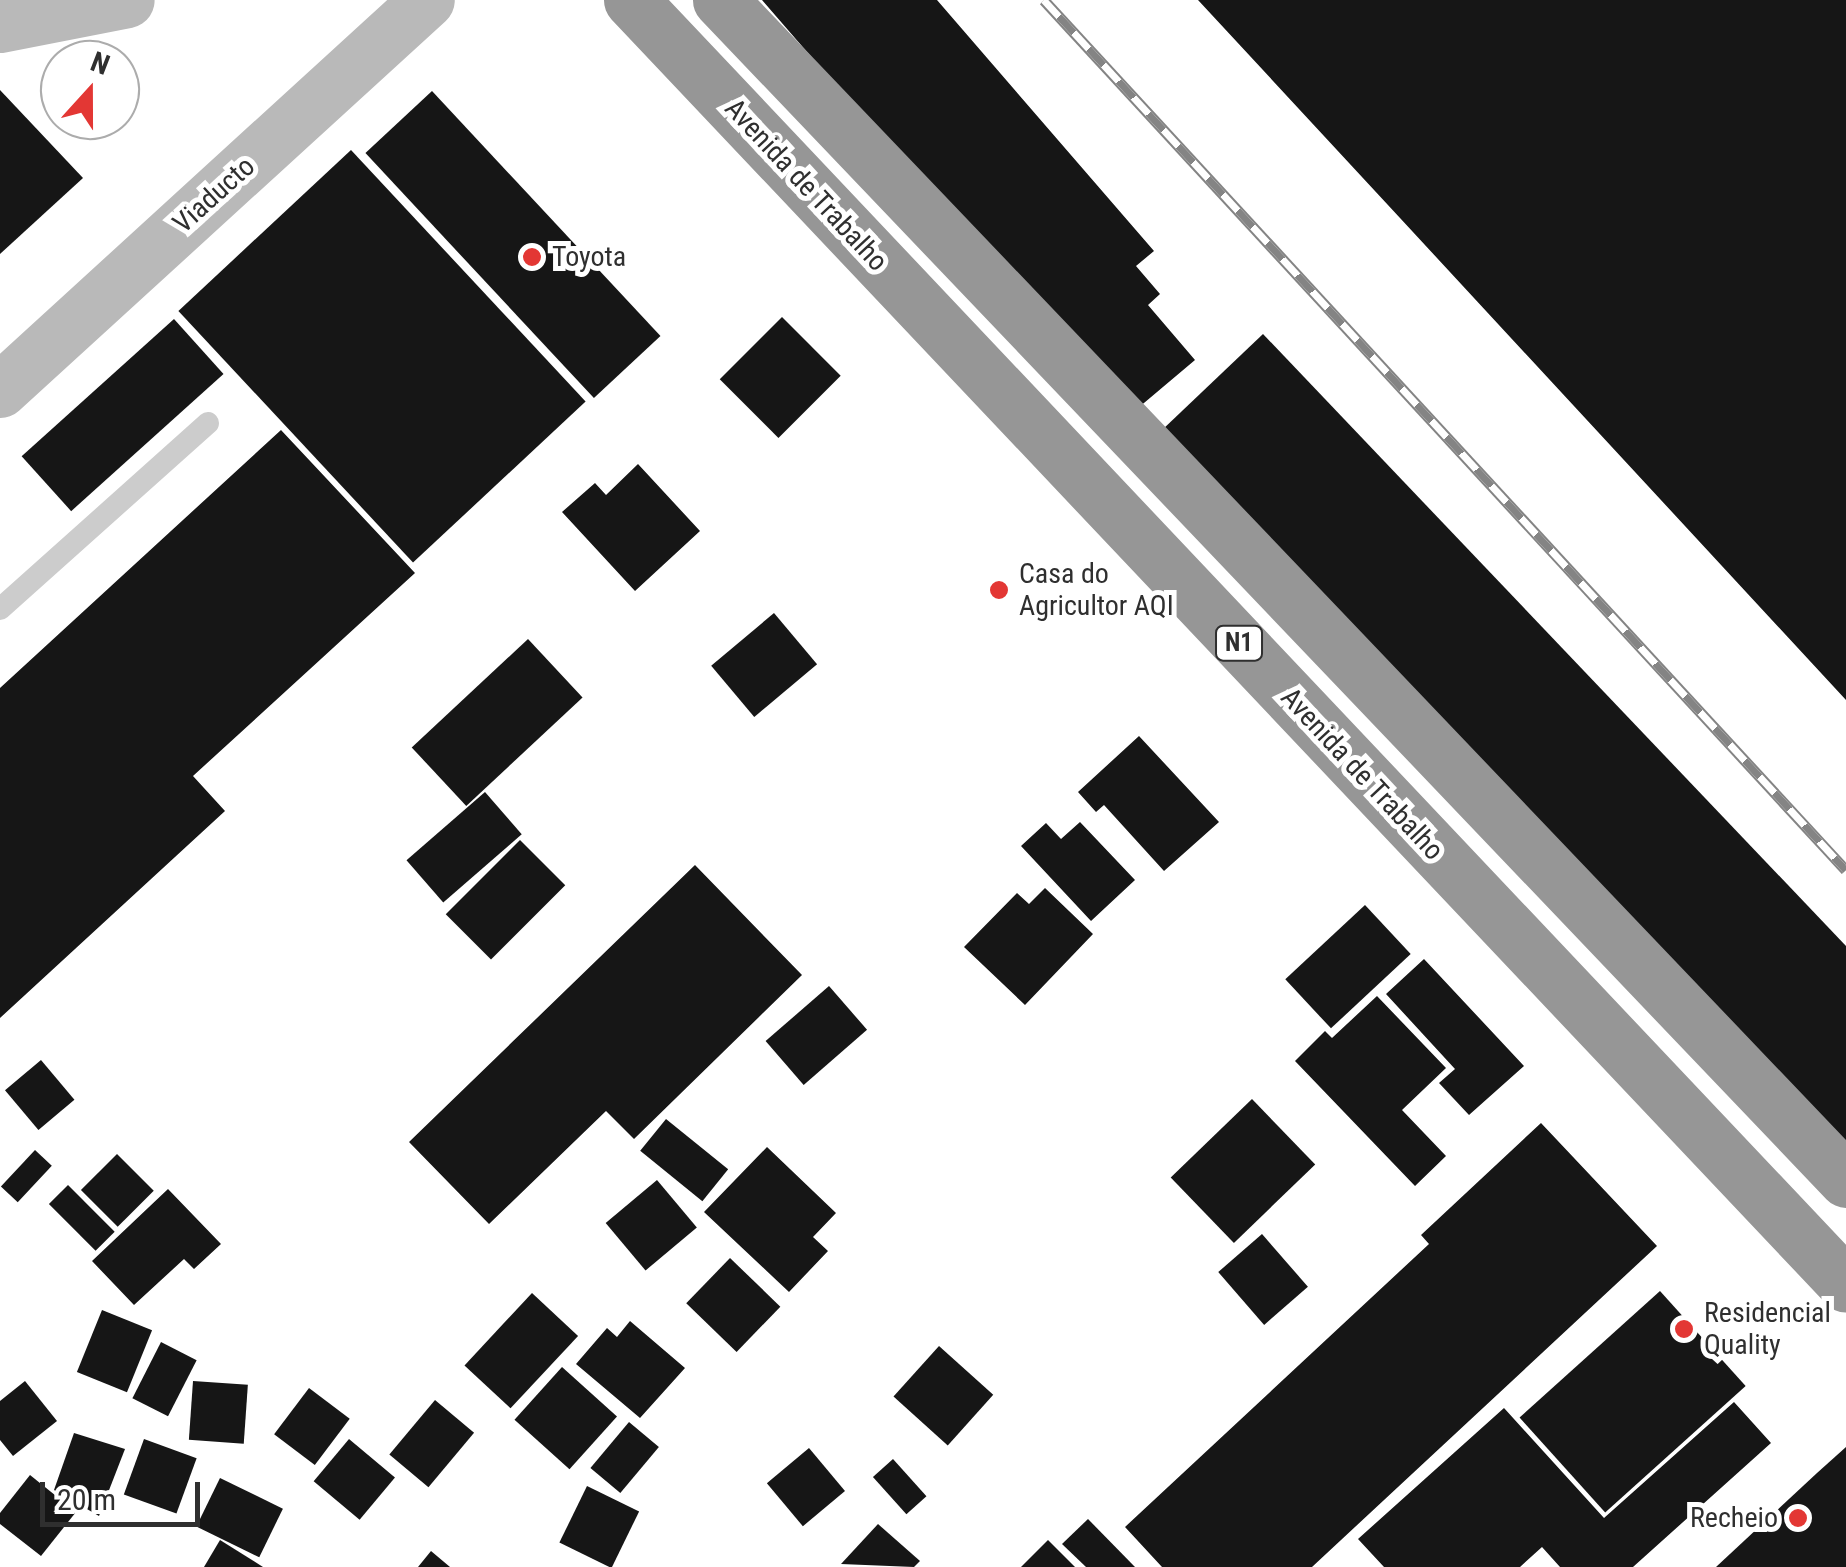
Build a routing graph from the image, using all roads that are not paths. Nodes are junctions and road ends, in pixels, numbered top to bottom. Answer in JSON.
{"nodes":[{"id":1,"x":127,"y":0,"type":"edge"},
{"id":2,"x":427,"y":0,"type":"edge"},
{"id":3,"x":631,"y":0,"type":"edge"},
{"id":4,"x":720,"y":0,"type":"edge"},
{"id":5,"x":0,"y":25,"type":"edge"},
{"id":6,"x":0,"y":390,"type":"edge"},
{"id":7,"x":208,"y":423,"type":"dead end"},
{"id":8,"x":0,"y":610,"type":"edge"},
{"id":9,"x":1846,"y":1180,"type":"edge"},
{"id":10,"x":1846,"y":1286,"type":"edge"}],
"edges":[{"from":1,"to":5,"type":"street"},
{"from":2,"to":6,"type":"street","name":"Viaducto"},
{"from":3,"to":10,"type":"highway","name":"Avenida de Trabalho","number":"N1"},
{"from":4,"to":9,"type":"highway","number":"N1"},
{"from":7,"to":8,"type":"lane"}]}
